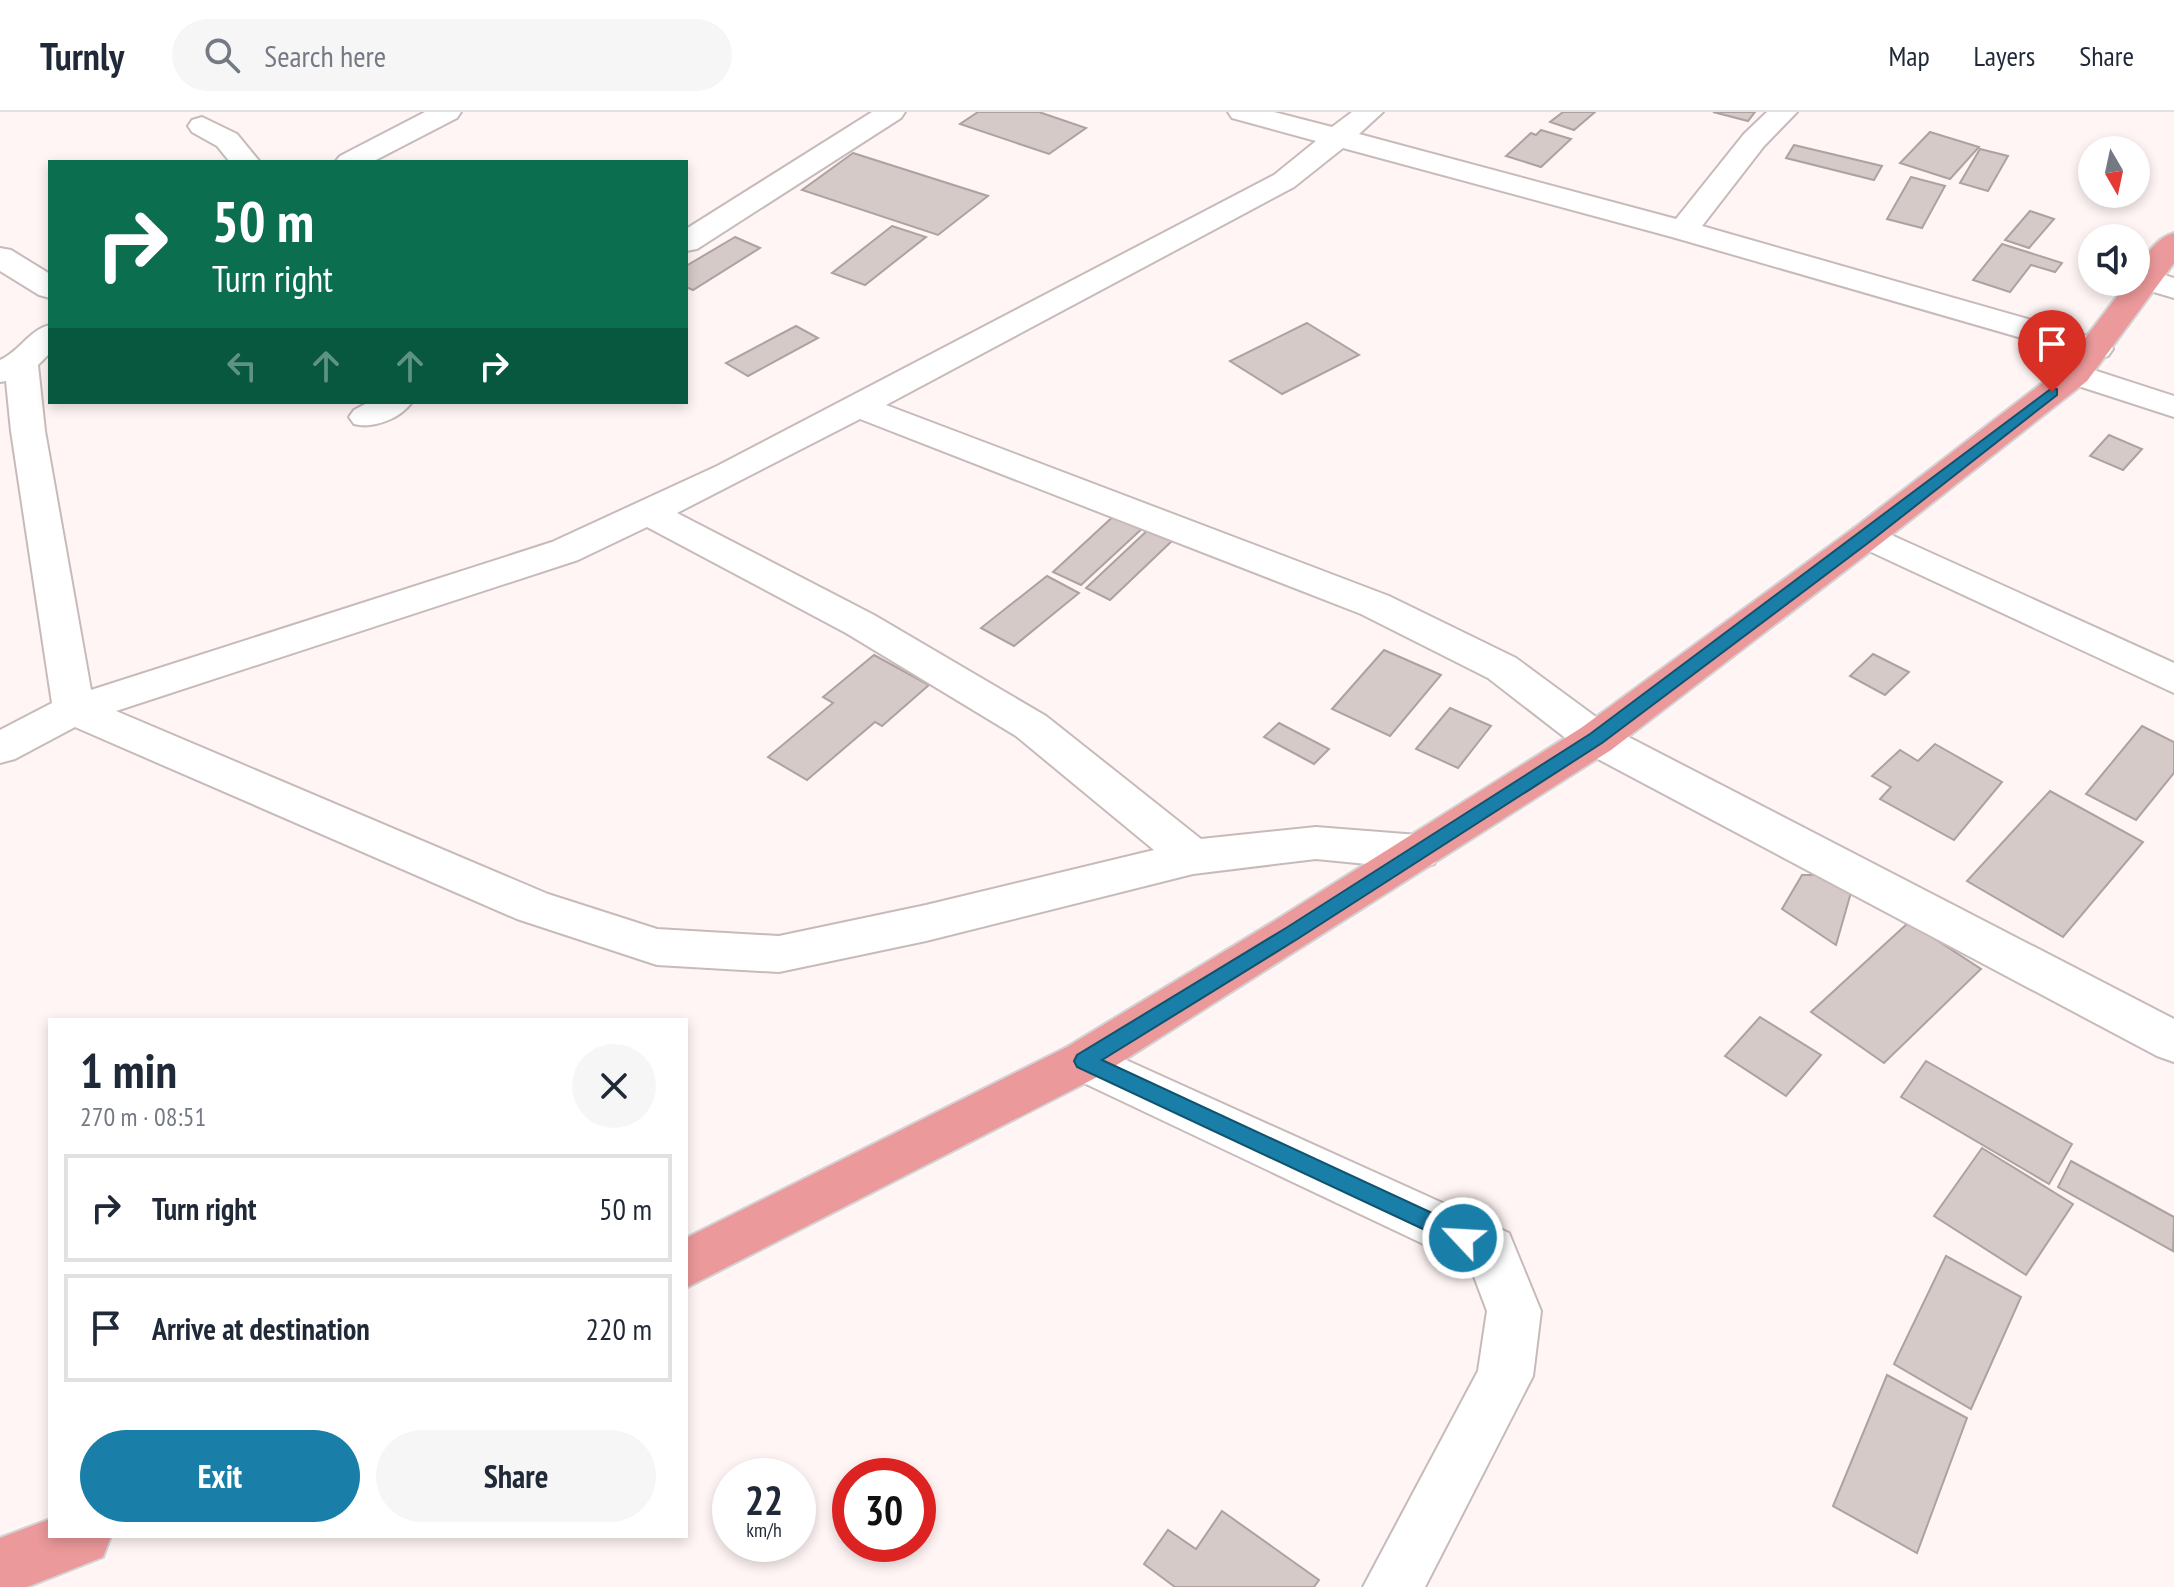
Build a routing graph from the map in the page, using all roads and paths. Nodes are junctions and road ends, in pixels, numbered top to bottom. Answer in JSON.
{"nodes":[{"id":1,"x":447,"y":112,"type":"edge"},
{"id":2,"x":891,"y":112,"type":"edge"},
{"id":3,"x":1242,"y":112,"type":"edge"},
{"id":4,"x":1369,"y":112,"type":"edge"},
{"id":5,"x":1783,"y":112,"type":"edge"},
{"id":6,"x":202,"y":126,"type":"dead end"},
{"id":7,"x":1336,"y":138,"type":"junction"},
{"id":8,"x":243,"y":160,"type":"edge"},
{"id":9,"x":354,"y":160,"type":"edge"},
{"id":10,"x":1683,"y":230,"type":"junction"},
{"id":11,"x":688,"y":241,"type":"edge"},
{"id":12,"x":2174,"y":242,"type":"edge"},
{"id":13,"x":0,"y":257,"type":"edge"},
{"id":14,"x":2161,"y":284,"type":"edge"},
{"id":15,"x":48,"y":287,"type":"edge"},
{"id":16,"x":48,"y":337,"type":"edge"},
{"id":17,"x":2086,"y":362,"type":"junction"},
{"id":18,"x":10,"y":367,"type":"edge"},
{"id":19,"x":856,"y":406,"type":"junction"},
{"id":20,"x":2174,"y":407,"type":"edge"},
{"id":21,"x":647,"y":512,"type":"junction"},
{"id":22,"x":1867,"y":536,"type":"junction"},
{"id":23,"x":2174,"y":679,"type":"edge"},
{"id":24,"x":74,"y":710,"type":"junction"},
{"id":25,"x":1596,"y":739,"type":"junction"},
{"id":26,"x":0,"y":748,"type":"edge"},
{"id":27,"x":1418,"y":852,"type":"junction"},
{"id":28,"x":1193,"y":857,"type":"junction"},
{"id":29,"x":2174,"y":1042,"type":"edge"},
{"id":30,"x":1084,"y":1061,"type":"junction"},
{"id":31,"x":688,"y":1263,"type":"edge"},
{"id":32,"x":77,"y":1538,"type":"edge"},
{"id":33,"x":0,"y":1568,"type":"edge"},
{"id":34,"x":1393,"y":1587,"type":"edge"}],
"edges":[{"from":1,"to":9,"type":"street"},
{"from":2,"to":11,"type":"street"},
{"from":3,"to":7,"type":"street"},
{"from":4,"to":7,"type":"street"},
{"from":5,"to":10,"type":"street"},
{"from":6,"to":8,"type":"street"},
{"from":7,"to":10,"type":"street"},
{"from":7,"to":19,"type":"street"},
{"from":10,"to":17,"type":"street"},
{"from":12,"to":14,"type":"main road"},
{"from":13,"to":15,"type":"street"},
{"from":14,"to":17,"type":"main road"},
{"from":16,"to":18,"type":"street"},
{"from":17,"to":20,"type":"street"},
{"from":17,"to":22,"type":"main road"},
{"from":18,"to":24,"type":"street"},
{"from":19,"to":21,"type":"street"},
{"from":19,"to":25,"type":"street"},
{"from":21,"to":24,"type":"street"},
{"from":21,"to":28,"type":"street"},
{"from":22,"to":23,"type":"street"},
{"from":22,"to":25,"type":"main road"},
{"from":24,"to":26,"type":"street"},
{"from":24,"to":28,"type":"street"},
{"from":25,"to":27,"type":"main road"},
{"from":25,"to":29,"type":"street"},
{"from":27,"to":28,"type":"street"},
{"from":27,"to":30,"type":"main road"},
{"from":30,"to":31,"type":"main road"},
{"from":30,"to":34,"type":"street"},
{"from":32,"to":33,"type":"main road"}]}
